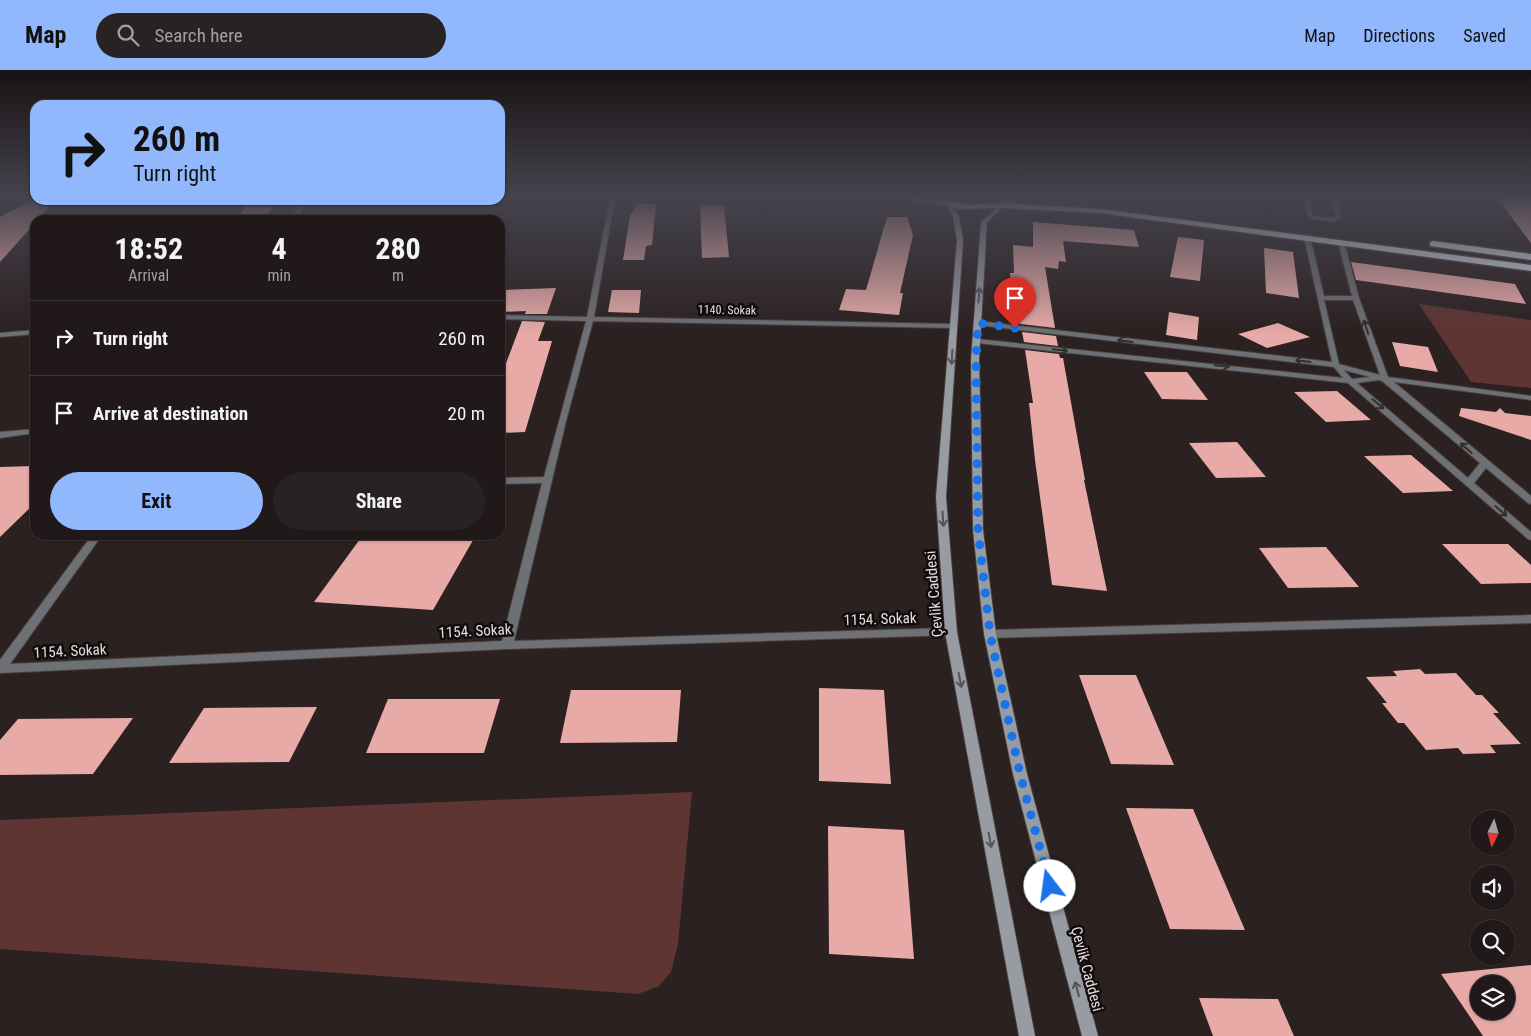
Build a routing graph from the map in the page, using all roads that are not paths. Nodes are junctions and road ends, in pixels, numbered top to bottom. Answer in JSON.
{"nodes":[{"id":1,"x":604,"y":243,"type":"edge"},
{"id":2,"x":960,"y":243,"type":"edge"},
{"id":3,"x":983,"y":243,"type":"edge"},
{"id":4,"x":1308,"y":243,"type":"edge"},
{"id":5,"x":1341,"y":243,"type":"edge"},
{"id":6,"x":1349,"y":243,"type":"edge"},
{"id":7,"x":1423,"y":243,"type":"dead end"},
{"id":8,"x":1531,"y":257,"type":"edge"},
{"id":9,"x":1531,"y":268,"type":"edge"},
{"id":10,"x":1320,"y":298,"type":"junction"},
{"id":11,"x":1356,"y":298,"type":"junction"},
{"id":12,"x":505,"y":317,"type":"edge"},
{"id":13,"x":590,"y":318,"type":"junction"},
{"id":14,"x":978,"y":323,"type":"junction"},
{"id":15,"x":954,"y":326,"type":"junction"},
{"id":16,"x":30,"y":332,"type":"edge"},
{"id":17,"x":0,"y":335,"type":"edge"},
{"id":18,"x":977,"y":341,"type":"junction"},
{"id":19,"x":1145,"y":343,"type":"junction"},
{"id":20,"x":1169,"y":361,"type":"junction"},
{"id":21,"x":1336,"y":365,"type":"junction"},
{"id":22,"x":1385,"y":379,"type":"junction"},
{"id":23,"x":1350,"y":380,"type":"junction"},
{"id":24,"x":1531,"y":398,"type":"edge"},
{"id":25,"x":30,"y":432,"type":"edge"},
{"id":26,"x":0,"y":435,"type":"edge"},
{"id":27,"x":1484,"y":464,"type":"junction"},
{"id":28,"x":547,"y":480,"type":"junction"},
{"id":29,"x":505,"y":481,"type":"edge"},
{"id":30,"x":1469,"y":483,"type":"junction"},
{"id":31,"x":1531,"y":501,"type":"edge"},
{"id":32,"x":1531,"y":537,"type":"edge"},
{"id":33,"x":93,"y":540,"type":"edge"},
{"id":34,"x":1531,"y":619,"type":"edge"},
{"id":35,"x":951,"y":632,"type":"junction"},
{"id":36,"x":990,"y":634,"type":"junction"},
{"id":37,"x":507,"y":645,"type":"junction"},
{"id":38,"x":0,"y":669,"type":"edge"},
{"id":39,"x":1027,"y":1036,"type":"edge"},
{"id":40,"x":1090,"y":1036,"type":"edge"}],
"edges":[{"from":1,"to":13,"type":"street"},
{"from":2,"to":15,"type":"main road","name":"Çevlik Caddesi"},
{"from":14,"to":3,"type":"main road","name":"Çevlik Caddesi","one_way":true},
{"from":4,"to":10,"type":"street"},
{"from":5,"to":11,"type":"street"},
{"from":6,"to":9,"type":"highway"},
{"from":7,"to":8,"type":"highway"},
{"from":10,"to":11,"type":"street"},
{"from":10,"to":21,"type":"street"},
{"from":22,"to":11,"type":"street","one_way":true},
{"from":12,"to":13,"type":"street","name":"1140. Sokak"},
{"from":13,"to":15,"type":"street","name":"1140. Sokak"},
{"from":13,"to":28,"type":"street"},
{"from":14,"to":18,"type":"main road","name":"Çevlik Caddesi"},
{"from":19,"to":14,"type":"street","one_way":true},
{"from":15,"to":35,"type":"main road","name":"Çevlik Caddesi","one_way":true},
{"from":16,"to":17,"type":"street"},
{"from":18,"to":20,"type":"street","one_way":true},
{"from":18,"to":36,"type":"main road","name":"Çevlik Caddesi"},
{"from":19,"to":20,"type":"street"},
{"from":21,"to":19,"type":"street","one_way":true},
{"from":20,"to":23,"type":"street","one_way":true},
{"from":21,"to":22,"type":"street"},
{"from":21,"to":23,"type":"street"},
{"from":22,"to":23,"type":"street"},
{"from":22,"to":24,"type":"street"},
{"from":27,"to":22,"type":"street","one_way":true},
{"from":23,"to":30,"type":"street","one_way":true},
{"from":25,"to":26,"type":"street"},
{"from":27,"to":30,"type":"street"},
{"from":27,"to":31,"type":"street"},
{"from":28,"to":29,"type":"street"},
{"from":28,"to":37,"type":"street"},
{"from":30,"to":32,"type":"street","one_way":true},
{"from":33,"to":38,"type":"street"},
{"from":34,"to":36,"type":"street"},
{"from":35,"to":37,"type":"street","name":"1154. Sokak"},
{"from":35,"to":39,"type":"main road","name":"Çevlik Caddesi","one_way":true},
{"from":40,"to":36,"type":"main road","name":"Çevlik Caddesi","one_way":true},
{"from":37,"to":38,"type":"street","name":"1154. Sokak"}]}
